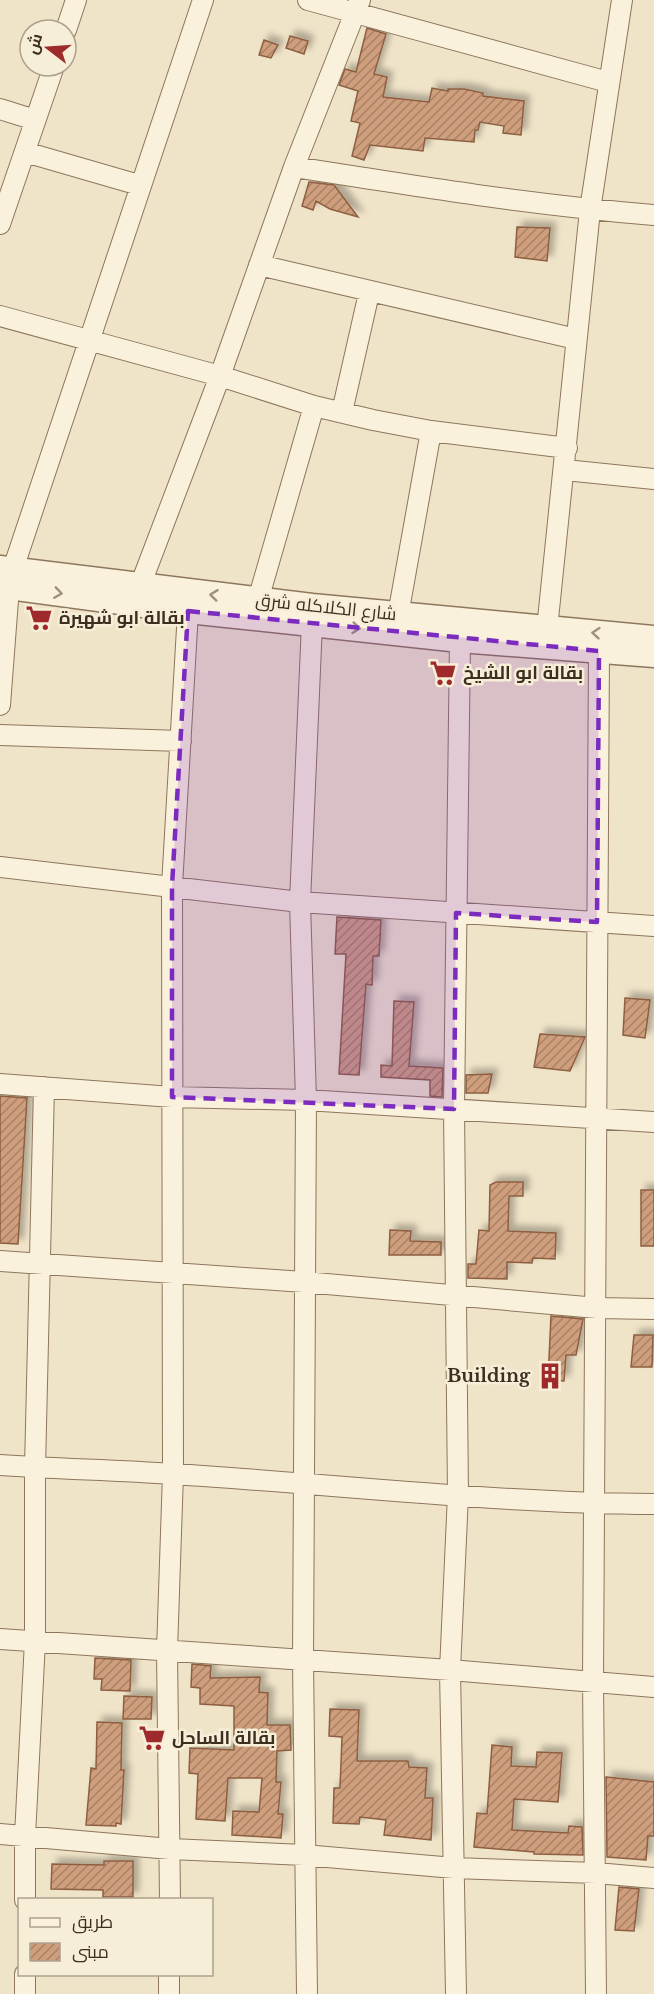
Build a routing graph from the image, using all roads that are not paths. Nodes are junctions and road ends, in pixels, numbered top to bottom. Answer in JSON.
{"nodes":[{"id":1,"x":76,"y":0,"type":"edge"},
{"id":2,"x":202,"y":0,"type":"edge"},
{"id":3,"x":308,"y":0,"type":"edge"},
{"id":4,"x":622,"y":0,"type":"edge"},
{"id":5,"x":357,"y":7,"type":"edge"},
{"id":6,"x":70,"y":18,"type":"edge"},
{"id":7,"x":50,"y":78,"type":"edge"},
{"id":8,"x":608,"y":82,"type":"junction"},
{"id":9,"x":0,"y":109,"type":"edge"},
{"id":10,"x":35,"y":120,"type":"junction"},
{"id":11,"x":25,"y":152,"type":"junction"},
{"id":12,"x":294,"y":167,"type":"junction"},
{"id":13,"x":139,"y":185,"type":"junction"},
{"id":14,"x":590,"y":210,"type":"junction"},
{"id":15,"x":654,"y":215,"type":"edge"},
{"id":16,"x":0,"y":224,"type":"edge"},
{"id":17,"x":259,"y":265,"type":"junction"},
{"id":18,"x":369,"y":293,"type":"junction"},
{"id":19,"x":0,"y":316,"type":"edge"},
{"id":20,"x":576,"y":339,"type":"junction"},
{"id":21,"x":88,"y":341,"type":"junction"},
{"id":22,"x":220,"y":376,"type":"junction"},
{"id":23,"x":314,"y":406,"type":"junction"},
{"id":24,"x":342,"y":412,"type":"junction"},
{"id":25,"x":431,"y":431,"type":"junction"},
{"id":26,"x":567,"y":448,"type":"junction"},
{"id":27,"x":565,"y":470,"type":"junction"},
{"id":28,"x":654,"y":479,"type":"edge"},
{"id":29,"x":5,"y":577,"type":"edge"},
{"id":30,"x":140,"y":586,"type":"junction"},
{"id":31,"x":258,"y":600,"type":"junction"},
{"id":32,"x":188,"y":611,"type":"junction"},
{"id":33,"x":398,"y":615,"type":"junction"},
{"id":34,"x":312,"y":623,"type":"junction"},
{"id":35,"x":547,"y":629,"type":"junction"},
{"id":36,"x":654,"y":638,"type":"edge"},
{"id":37,"x":460,"y":639,"type":"junction"},
{"id":38,"x":599,"y":651,"type":"junction"},
{"id":39,"x":654,"y":655,"type":"edge"},
{"id":40,"x":0,"y":705,"type":"edge"},
{"id":41,"x":0,"y":735,"type":"edge"},
{"id":42,"x":181,"y":741,"type":"junction"},
{"id":43,"x":0,"y":867,"type":"edge"},
{"id":44,"x":172,"y":886,"type":"junction"},
{"id":45,"x":300,"y":902,"type":"junction"},
{"id":46,"x":456,"y":913,"type":"junction"},
{"id":47,"x":597,"y":921,"type":"junction"},
{"id":48,"x":654,"y":926,"type":"edge"},
{"id":49,"x":0,"y":1084,"type":"edge"},
{"id":50,"x":44,"y":1087,"type":"junction"},
{"id":51,"x":172,"y":1097,"type":"junction"},
{"id":52,"x":306,"y":1100,"type":"junction"},
{"id":53,"x":454,"y":1109,"type":"junction"},
{"id":54,"x":597,"y":1118,"type":"junction"},
{"id":55,"x":654,"y":1122,"type":"edge"},
{"id":56,"x":0,"y":1261,"type":"edge"},
{"id":57,"x":39,"y":1264,"type":"junction"},
{"id":58,"x":171,"y":1275,"type":"junction"},
{"id":59,"x":304,"y":1282,"type":"junction"},
{"id":60,"x":456,"y":1296,"type":"junction"},
{"id":61,"x":597,"y":1308,"type":"junction"},
{"id":62,"x":654,"y":1309,"type":"edge"},
{"id":63,"x":0,"y":1465,"type":"edge"},
{"id":64,"x":34,"y":1468,"type":"junction"},
{"id":65,"x":173,"y":1474,"type":"junction"},
{"id":66,"x":305,"y":1485,"type":"junction"},
{"id":67,"x":458,"y":1496,"type":"junction"},
{"id":68,"x":594,"y":1504,"type":"junction"},
{"id":69,"x":654,"y":1504,"type":"edge"},
{"id":70,"x":0,"y":1639,"type":"edge"},
{"id":71,"x":35,"y":1641,"type":"junction"},
{"id":72,"x":167,"y":1651,"type":"junction"},
{"id":73,"x":303,"y":1661,"type":"junction"},
{"id":74,"x":450,"y":1670,"type":"junction"},
{"id":75,"x":593,"y":1682,"type":"junction"},
{"id":76,"x":654,"y":1687,"type":"edge"},
{"id":77,"x":0,"y":1834,"type":"edge"},
{"id":78,"x":25,"y":1836,"type":"junction"},
{"id":79,"x":170,"y":1849,"type":"junction"},
{"id":80,"x":304,"y":1855,"type":"junction"},
{"id":81,"x":454,"y":1868,"type":"junction"},
{"id":82,"x":596,"y":1873,"type":"junction"},
{"id":83,"x":654,"y":1878,"type":"edge"},
{"id":84,"x":25,"y":1898,"type":"edge"},
{"id":85,"x":170,"y":1898,"type":"edge"},
{"id":86,"x":25,"y":1976,"type":"edge"},
{"id":87,"x":169,"y":1976,"type":"edge"},
{"id":88,"x":25,"y":1994,"type":"edge"},
{"id":89,"x":169,"y":1994,"type":"edge"},
{"id":90,"x":307,"y":1994,"type":"edge"},
{"id":91,"x":456,"y":1994,"type":"edge"},
{"id":92,"x":596,"y":1994,"type":"edge"}],
"edges":[{"from":1,"to":6,"type":"street"},
{"from":2,"to":13,"type":"street"},
{"from":3,"to":5,"type":"street"},
{"from":4,"to":8,"type":"street"},
{"from":5,"to":8,"type":"street"},
{"from":5,"to":12,"type":"street"},
{"from":7,"to":10,"type":"street"},
{"from":8,"to":14,"type":"street"},
{"from":9,"to":10,"type":"street"},
{"from":10,"to":11,"type":"street"},
{"from":11,"to":13,"type":"street"},
{"from":11,"to":16,"type":"street"},
{"from":12,"to":14,"type":"street"},
{"from":12,"to":17,"type":"street"},
{"from":13,"to":21,"type":"street"},
{"from":14,"to":15,"type":"street"},
{"from":14,"to":20,"type":"street"},
{"from":17,"to":18,"type":"street"},
{"from":17,"to":22,"type":"street"},
{"from":18,"to":20,"type":"street"},
{"from":18,"to":24,"type":"street"},
{"from":19,"to":21,"type":"street"},
{"from":20,"to":26,"type":"street"},
{"from":21,"to":22,"type":"street"},
{"from":21,"to":29,"type":"street"},
{"from":22,"to":23,"type":"street"},
{"from":22,"to":30,"type":"street"},
{"from":23,"to":24,"type":"street"},
{"from":23,"to":31,"type":"street"},
{"from":24,"to":25,"type":"street"},
{"from":25,"to":26,"type":"street"},
{"from":25,"to":33,"type":"street"},
{"from":26,"to":27,"type":"street"},
{"from":27,"to":28,"type":"street"},
{"from":27,"to":35,"type":"street"},
{"from":29,"to":30,"type":"street","name":"شارع الكلاكله شرق"},
{"from":29,"to":32,"type":"street","name":"شارع الكلاكله شرق","one_way":true},
{"from":29,"to":40,"type":"street"},
{"from":31,"to":30,"type":"street","name":"شارع الكلاكله شرق","one_way":true},
{"from":31,"to":33,"type":"street","name":"شارع الكلاكله شرق"},
{"from":32,"to":34,"type":"street","name":"شارع الكلاكله شرق"},
{"from":32,"to":42,"type":"street"},
{"from":33,"to":35,"type":"street","name":"شارع الكلاكله شرق"},
{"from":34,"to":37,"type":"street","name":"شارع الكلاكله شرق","one_way":true},
{"from":34,"to":45,"type":"street"},
{"from":36,"to":35,"type":"street","name":"شارع الكلاكله شرق","one_way":true},
{"from":37,"to":38,"type":"street","name":"شارع الكلاكله شرق"},
{"from":37,"to":46,"type":"street"},
{"from":38,"to":39,"type":"street","name":"شارع الكلاكله شرق"},
{"from":38,"to":47,"type":"street"},
{"from":41,"to":42,"type":"street"},
{"from":42,"to":44,"type":"street"},
{"from":43,"to":44,"type":"street"},
{"from":44,"to":45,"type":"street"},
{"from":44,"to":51,"type":"street"},
{"from":45,"to":46,"type":"street"},
{"from":45,"to":52,"type":"street"},
{"from":46,"to":47,"type":"street"},
{"from":46,"to":53,"type":"street"},
{"from":47,"to":48,"type":"street"},
{"from":47,"to":54,"type":"street"},
{"from":49,"to":50,"type":"street"},
{"from":50,"to":51,"type":"street"},
{"from":50,"to":57,"type":"street"},
{"from":51,"to":52,"type":"street"},
{"from":51,"to":58,"type":"street"},
{"from":52,"to":53,"type":"street"},
{"from":52,"to":59,"type":"street"},
{"from":53,"to":54,"type":"street"},
{"from":53,"to":60,"type":"street"},
{"from":54,"to":55,"type":"street"},
{"from":54,"to":61,"type":"street"},
{"from":56,"to":57,"type":"street"},
{"from":57,"to":58,"type":"street"},
{"from":57,"to":64,"type":"street"},
{"from":58,"to":59,"type":"street"},
{"from":58,"to":65,"type":"street"},
{"from":59,"to":60,"type":"street"},
{"from":59,"to":66,"type":"street"},
{"from":60,"to":61,"type":"street"},
{"from":60,"to":67,"type":"street"},
{"from":61,"to":62,"type":"street"},
{"from":61,"to":68,"type":"street"},
{"from":63,"to":64,"type":"street"},
{"from":64,"to":65,"type":"street"},
{"from":64,"to":71,"type":"street"},
{"from":65,"to":66,"type":"street"},
{"from":65,"to":72,"type":"street"},
{"from":66,"to":67,"type":"street"},
{"from":66,"to":73,"type":"street"},
{"from":67,"to":68,"type":"street"},
{"from":67,"to":74,"type":"street"},
{"from":68,"to":69,"type":"street"},
{"from":68,"to":75,"type":"street"},
{"from":70,"to":71,"type":"street"},
{"from":71,"to":72,"type":"street"},
{"from":71,"to":78,"type":"street"},
{"from":72,"to":73,"type":"street"},
{"from":72,"to":79,"type":"street"},
{"from":73,"to":74,"type":"street"},
{"from":73,"to":80,"type":"street"},
{"from":74,"to":75,"type":"street"},
{"from":74,"to":81,"type":"street"},
{"from":75,"to":76,"type":"street"},
{"from":75,"to":82,"type":"street"},
{"from":77,"to":78,"type":"street"},
{"from":78,"to":79,"type":"street"},
{"from":78,"to":84,"type":"street"},
{"from":79,"to":80,"type":"street"},
{"from":79,"to":85,"type":"street"},
{"from":80,"to":81,"type":"street"},
{"from":80,"to":90,"type":"street"},
{"from":81,"to":82,"type":"street"},
{"from":81,"to":91,"type":"street"},
{"from":82,"to":83,"type":"street"},
{"from":82,"to":92,"type":"street"},
{"from":86,"to":88,"type":"street"},
{"from":87,"to":89,"type":"street"}]}
